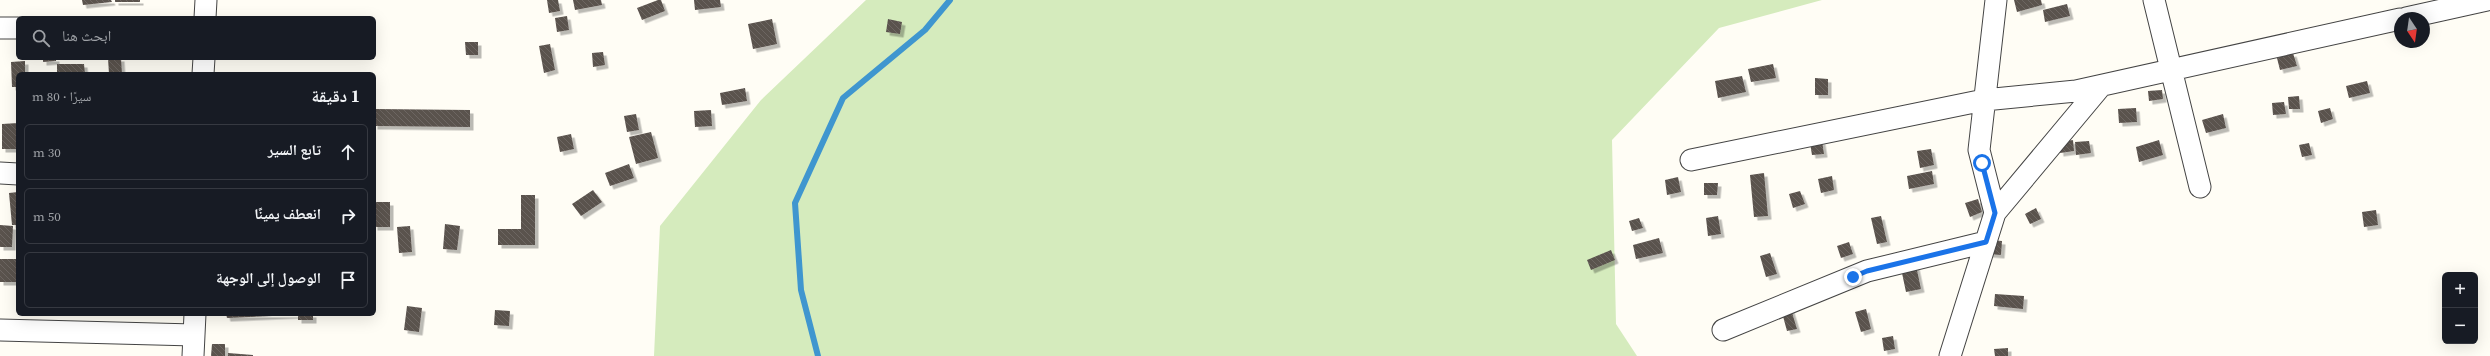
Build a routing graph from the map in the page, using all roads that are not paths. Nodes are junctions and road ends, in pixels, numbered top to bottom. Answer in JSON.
{"nodes":[{"id":1,"x":206,"y":0,"type":"edge"},
{"id":2,"x":1996,"y":0,"type":"edge"},
{"id":3,"x":2154,"y":0,"type":"edge"},
{"id":4,"x":2487,"y":0,"type":"edge"},
{"id":5,"x":2436,"y":6,"type":"edge"},
{"id":6,"x":2421,"y":12,"type":"edge"},
{"id":7,"x":205,"y":16,"type":"edge"},
{"id":8,"x":2394,"y":20,"type":"edge"},
{"id":9,"x":0,"y":28,"type":"edge"},
{"id":10,"x":16,"y":28,"type":"edge"},
{"id":11,"x":204,"y":60,"type":"edge"},
{"id":12,"x":2172,"y":71,"type":"junction"},
{"id":13,"x":204,"y":72,"type":"edge"},
{"id":14,"x":2101,"y":86,"type":"junction"},
{"id":15,"x":1984,"y":100,"type":"junction"},
{"id":16,"x":1691,"y":160,"type":"dead end"},
{"id":17,"x":0,"y":173,"type":"edge"},
{"id":18,"x":16,"y":174,"type":"edge"},
{"id":19,"x":2200,"y":187,"type":"dead end"},
{"id":20,"x":1995,"y":213,"type":"junction"},
{"id":21,"x":1986,"y":242,"type":"junction"},
{"id":22,"x":195,"y":316,"type":"edge"},
{"id":23,"x":0,"y":330,"type":"edge"},
{"id":24,"x":1723,"y":330,"type":"dead end"},
{"id":25,"x":194,"y":335,"type":"junction"},
{"id":26,"x":193,"y":356,"type":"edge"},
{"id":27,"x":1950,"y":356,"type":"edge"}],
"edges":[{"from":1,"to":7,"type":"street"},
{"from":2,"to":15,"type":"street"},
{"from":3,"to":12,"type":"street"},
{"from":4,"to":5,"type":"street"},
{"from":5,"to":6,"type":"street"},
{"from":8,"to":12,"type":"street"},
{"from":9,"to":10,"type":"street"},
{"from":11,"to":13,"type":"street"},
{"from":12,"to":14,"type":"street"},
{"from":12,"to":19,"type":"street"},
{"from":14,"to":15,"type":"street"},
{"from":14,"to":20,"type":"street"},
{"from":15,"to":16,"type":"street"},
{"from":15,"to":20,"type":"street"},
{"from":17,"to":18,"type":"street"},
{"from":20,"to":21,"type":"street"},
{"from":21,"to":24,"type":"street"},
{"from":21,"to":27,"type":"street"},
{"from":22,"to":25,"type":"street"},
{"from":23,"to":25,"type":"street"},
{"from":25,"to":26,"type":"street"}]}
